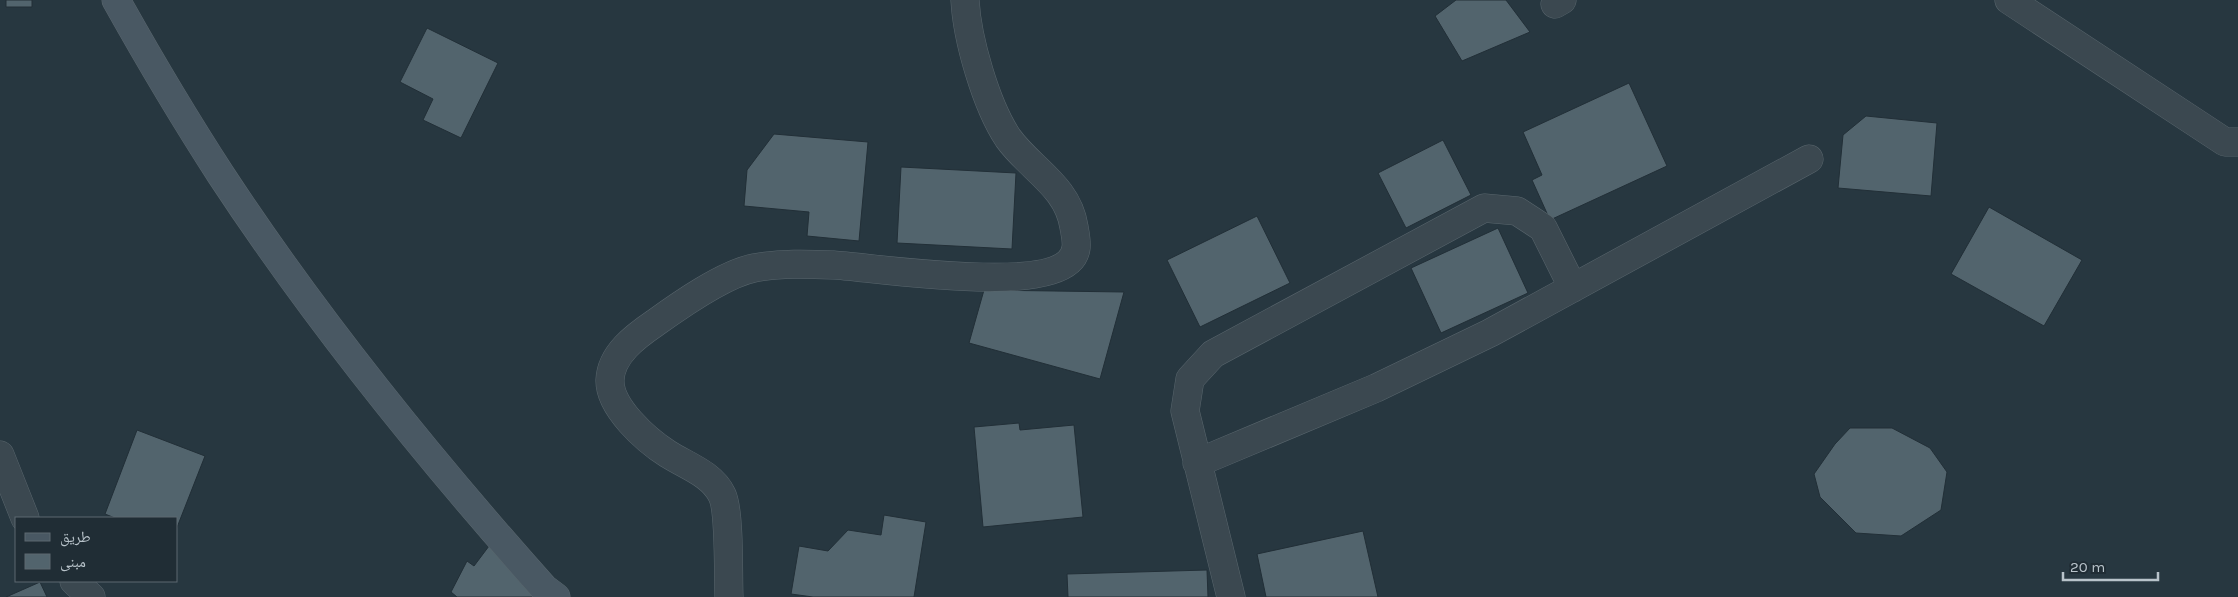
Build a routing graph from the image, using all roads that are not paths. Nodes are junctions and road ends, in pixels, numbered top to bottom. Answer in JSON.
{"nodes":[{"id":1,"x":116,"y":0,"type":"edge"},
{"id":2,"x":965,"y":0,"type":"edge"},
{"id":3,"x":2009,"y":0,"type":"edge"},
{"id":4,"x":2238,"y":142,"type":"edge"},
{"id":5,"x":1809,"y":160,"type":"dead end"},
{"id":6,"x":1573,"y":288,"type":"junction"},
{"id":7,"x":0,"y":455,"type":"edge"},
{"id":8,"x":1197,"y":462,"type":"junction"},
{"id":9,"x":25,"y":517,"type":"edge"},
{"id":10,"x":75,"y":582,"type":"edge"},
{"id":11,"x":90,"y":597,"type":"edge"},
{"id":12,"x":556,"y":597,"type":"edge"},
{"id":13,"x":729,"y":597,"type":"edge"},
{"id":14,"x":1231,"y":597,"type":"edge"}],
"edges":[{"from":1,"to":12,"type":"main road"},
{"from":2,"to":13,"type":"street"},
{"from":3,"to":4,"type":"street"},
{"from":5,"to":6,"type":"street"},
{"from":6,"to":8,"type":"street"},
{"from":6,"to":8,"type":"street"},
{"from":7,"to":9,"type":"street"},
{"from":8,"to":14,"type":"street"},
{"from":10,"to":11,"type":"street"}]}
